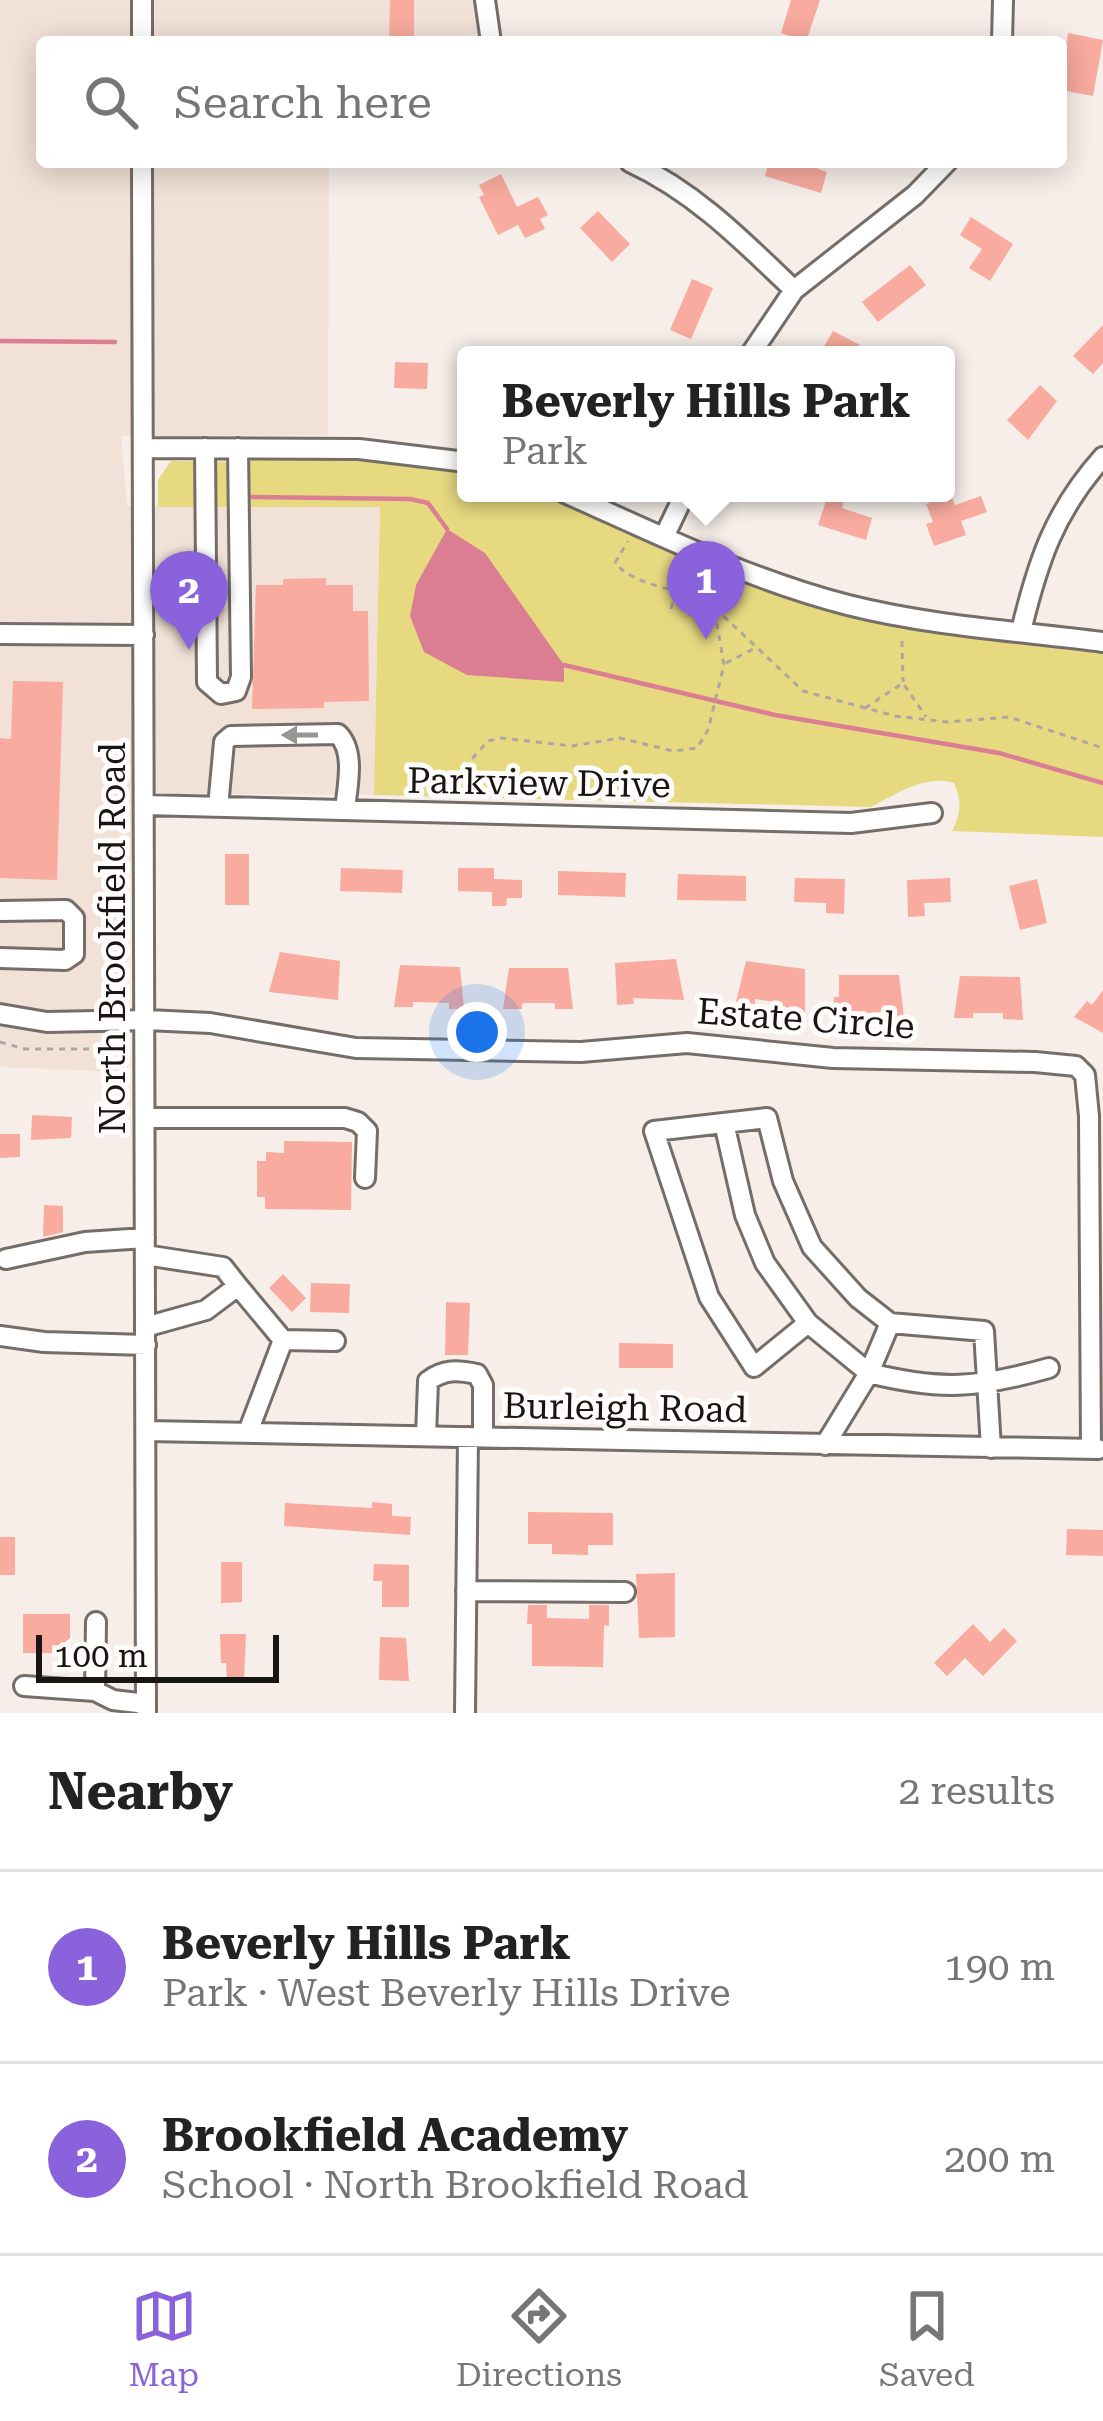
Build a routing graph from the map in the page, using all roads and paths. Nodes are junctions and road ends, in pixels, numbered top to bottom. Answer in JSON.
{"nodes":[{"id":1,"x":142,"y":0,"type":"edge"},
{"id":2,"x":485,"y":0,"type":"edge"},
{"id":3,"x":1003,"y":0,"type":"edge"},
{"id":4,"x":142,"y":36,"type":"edge"},
{"id":5,"x":489,"y":36,"type":"edge"},
{"id":6,"x":1002,"y":36,"type":"edge"},
{"id":7,"x":142,"y":168,"type":"edge"},
{"id":8,"x":642,"y":168,"type":"edge"},
{"id":9,"x":941,"y":168,"type":"edge"},
{"id":10,"x":794,"y":290,"type":"junction"},
{"id":11,"x":756,"y":346,"type":"edge"},
{"id":12,"x":144,"y":448,"type":"junction"},
{"id":13,"x":205,"y":448,"type":"junction"},
{"id":14,"x":238,"y":448,"type":"junction"},
{"id":15,"x":1103,"y":457,"type":"edge"},
{"id":16,"x":457,"y":461,"type":"edge"},
{"id":17,"x":585,"y":502,"type":"edge"},
{"id":18,"x":681,"y":502,"type":"edge"},
{"id":19,"x":637,"y":525,"type":"junction"},
{"id":20,"x":665,"y":535,"type":"junction"},
{"id":21,"x":675,"y":589,"type":"junction"},
{"id":22,"x":714,"y":607,"type":"junction"},
{"id":23,"x":671,"y":609,"type":"dead end"},
{"id":24,"x":1021,"y":631,"type":"junction"},
{"id":25,"x":0,"y":634,"type":"edge"},
{"id":26,"x":144,"y":635,"type":"junction"},
{"id":27,"x":902,"y":641,"type":"dead end"},
{"id":28,"x":1103,"y":642,"type":"edge"},
{"id":29,"x":757,"y":647,"type":"junction"},
{"id":30,"x":724,"y":665,"type":"junction"},
{"id":31,"x":904,"y":683,"type":"junction"},
{"id":32,"x":863,"y":709,"type":"junction"},
{"id":33,"x":928,"y":720,"type":"junction"},
{"id":34,"x":1103,"y":748,"type":"edge"},
{"id":35,"x":144,"y":806,"type":"junction"},
{"id":36,"x":218,"y":807,"type":"junction"},
{"id":37,"x":345,"y":810,"type":"junction"},
{"id":38,"x":435,"y":813,"type":"junction"},
{"id":39,"x":932,"y":813,"type":"dead end"},
{"id":40,"x":0,"y":911,"type":"edge"},
{"id":41,"x":0,"y":958,"type":"edge"},
{"id":42,"x":0,"y":1014,"type":"edge"},
{"id":43,"x":147,"y":1020,"type":"junction"},
{"id":44,"x":0,"y":1042,"type":"edge"},
{"id":45,"x":119,"y":1049,"type":"dead end"},
{"id":46,"x":146,"y":1118,"type":"junction"},
{"id":47,"x":724,"y":1123,"type":"junction"},
{"id":48,"x":365,"y":1178,"type":"dead end"},
{"id":49,"x":145,"y":1247,"type":"junction"},
{"id":50,"x":6,"y":1259,"type":"dead end"},
{"id":51,"x":238,"y":1286,"type":"junction"},
{"id":52,"x":808,"y":1323,"type":"junction"},
{"id":53,"x":890,"y":1323,"type":"junction"},
{"id":54,"x":0,"y":1336,"type":"edge"},
{"id":55,"x":145,"y":1336,"type":"junction"},
{"id":56,"x":283,"y":1340,"type":"junction"},
{"id":57,"x":335,"y":1341,"type":"dead end"},
{"id":58,"x":1049,"y":1368,"type":"dead end"},
{"id":59,"x":869,"y":1373,"type":"junction"},
{"id":60,"x":987,"y":1386,"type":"junction"},
{"id":61,"x":146,"y":1431,"type":"junction"},
{"id":62,"x":248,"y":1432,"type":"junction"},
{"id":63,"x":426,"y":1436,"type":"junction"},
{"id":64,"x":476,"y":1437,"type":"junction"},
{"id":65,"x":825,"y":1445,"type":"junction"},
{"id":66,"x":991,"y":1448,"type":"junction"},
{"id":67,"x":1097,"y":1449,"type":"edge"},
{"id":68,"x":466,"y":1591,"type":"junction"},
{"id":69,"x":625,"y":1592,"type":"dead end"},
{"id":70,"x":96,"y":1622,"type":"dead end"},
{"id":71,"x":24,"y":1685,"type":"dead end"},
{"id":72,"x":95,"y":1691,"type":"junction"},
{"id":73,"x":146,"y":1709,"type":"edge"},
{"id":74,"x":465,"y":1713,"type":"edge"}],
"edges":[{"from":1,"to":4,"type":"street"},
{"from":2,"to":5,"type":"street"},
{"from":3,"to":6,"type":"street"},
{"from":7,"to":12,"type":"street","name":"North Brookfield Road"},
{"from":8,"to":10,"type":"street"},
{"from":9,"to":10,"type":"street"},
{"from":10,"to":11,"type":"street"},
{"from":12,"to":13,"type":"street"},
{"from":12,"to":26,"type":"street","name":"North Brookfield Road"},
{"from":13,"to":14,"type":"street"},
{"from":13,"to":14,"type":"street"},
{"from":14,"to":16,"type":"street"},
{"from":15,"to":24,"type":"street"},
{"from":17,"to":19,"type":"street"},
{"from":18,"to":20,"type":"street"},
{"from":19,"to":20,"type":"street"},
{"from":19,"to":21,"type":"path"},
{"from":20,"to":24,"type":"street"},
{"from":21,"to":22,"type":"path"},
{"from":21,"to":23,"type":"path"},
{"from":22,"to":29,"type":"path"},
{"from":22,"to":30,"type":"path"},
{"from":24,"to":28,"type":"street"},
{"from":25,"to":26,"type":"street"},
{"from":26,"to":35,"type":"street","name":"North Brookfield Road"},
{"from":27,"to":31,"type":"path"},
{"from":29,"to":30,"type":"path"},
{"from":29,"to":32,"type":"path"},
{"from":30,"to":38,"type":"path"},
{"from":31,"to":32,"type":"path"},
{"from":31,"to":33,"type":"path"},
{"from":32,"to":33,"type":"path"},
{"from":33,"to":34,"type":"path"},
{"from":35,"to":36,"type":"street","name":"Parkview Drive"},
{"from":35,"to":43,"type":"street","name":"North Brookfield Road"},
{"from":36,"to":37,"type":"street","name":"Parkview Drive"},
{"from":37,"to":36,"type":"street","one_way":true},
{"from":37,"to":38,"type":"street","name":"Parkview Drive"},
{"from":38,"to":39,"type":"street","name":"Parkview Drive"},
{"from":40,"to":41,"type":"street"},
{"from":42,"to":43,"type":"street"},
{"from":43,"to":46,"type":"street","name":"North Brookfield Road"},
{"from":43,"to":67,"type":"street","name":"Estate Circle"},
{"from":44,"to":45,"type":"path"},
{"from":46,"to":48,"type":"street"},
{"from":46,"to":49,"type":"street","name":"North Brookfield Road"},
{"from":47,"to":52,"type":"street"},
{"from":47,"to":52,"type":"street"},
{"from":47,"to":53,"type":"street"},
{"from":49,"to":50,"type":"street"},
{"from":49,"to":51,"type":"street"},
{"from":49,"to":55,"type":"street","name":"North Brookfield Road"},
{"from":51,"to":55,"type":"street"},
{"from":51,"to":56,"type":"street"},
{"from":52,"to":59,"type":"street"},
{"from":53,"to":59,"type":"street"},
{"from":53,"to":60,"type":"street"},
{"from":54,"to":55,"type":"street"},
{"from":55,"to":61,"type":"street","name":"North Brookfield Road"},
{"from":56,"to":57,"type":"street"},
{"from":56,"to":62,"type":"street"},
{"from":58,"to":60,"type":"street"},
{"from":59,"to":60,"type":"street"},
{"from":59,"to":65,"type":"street"},
{"from":60,"to":66,"type":"street"},
{"from":61,"to":62,"type":"street","name":"Burleigh Road"},
{"from":61,"to":73,"type":"street","name":"North Brookfield Road"},
{"from":62,"to":63,"type":"street","name":"Burleigh Road"},
{"from":63,"to":64,"type":"street","name":"Burleigh Road"},
{"from":63,"to":64,"type":"street"},
{"from":64,"to":65,"type":"street","name":"Burleigh Road"},
{"from":64,"to":68,"type":"street"},
{"from":65,"to":66,"type":"street","name":"Burleigh Road"},
{"from":66,"to":67,"type":"street","name":"Burleigh Road"},
{"from":68,"to":69,"type":"street"},
{"from":68,"to":74,"type":"street"},
{"from":70,"to":72,"type":"street"},
{"from":71,"to":72,"type":"street"},
{"from":72,"to":73,"type":"street"}]}
